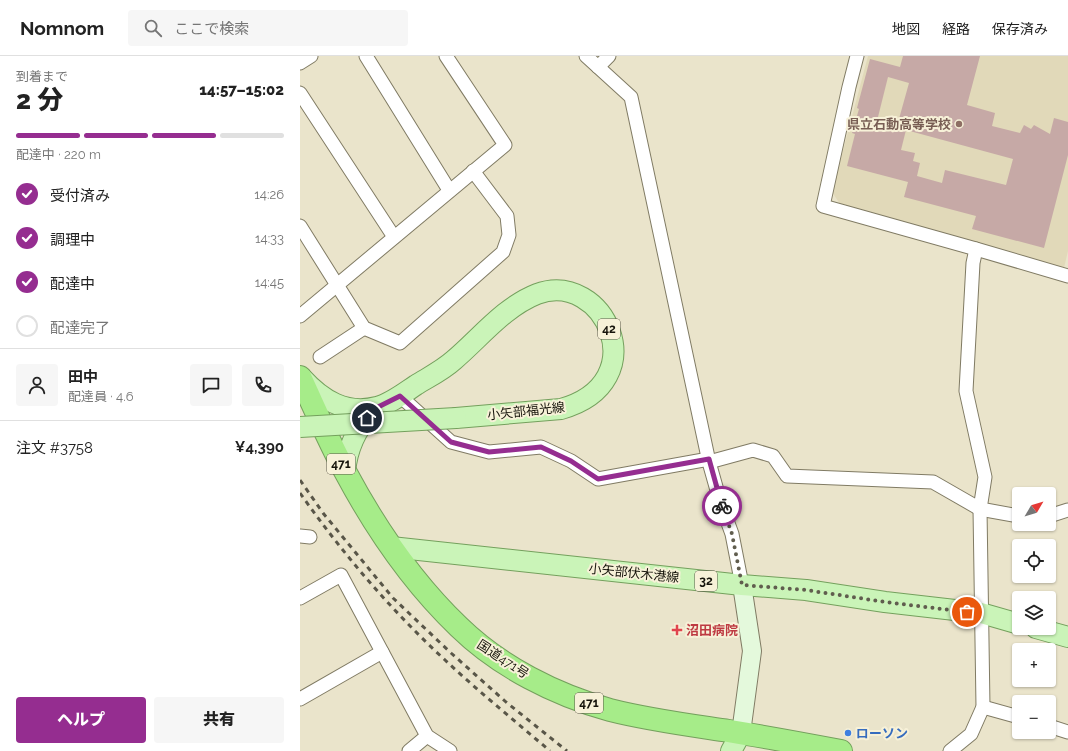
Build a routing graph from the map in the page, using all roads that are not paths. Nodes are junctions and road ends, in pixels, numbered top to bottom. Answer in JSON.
{"nodes":[{"id":1,"x":311,"y":56,"type":"edge"},
{"id":2,"x":366,"y":56,"type":"edge"},
{"id":3,"x":446,"y":56,"type":"edge"},
{"id":4,"x":586,"y":56,"type":"edge"},
{"id":5,"x":609,"y":56,"type":"edge"},
{"id":6,"x":857,"y":56,"type":"edge"},
{"id":7,"x":300,"y":63,"type":"edge"},
{"id":8,"x":598,"y":67,"type":"junction"},
{"id":9,"x":300,"y":93,"type":"edge"},
{"id":10,"x":473,"y":171,"type":"junction"},
{"id":11,"x":450,"y":190,"type":"junction"},
{"id":12,"x":300,"y":226,"type":"edge"},
{"id":13,"x":394,"y":237,"type":"junction"},
{"id":14,"x":976,"y":249,"type":"junction"},
{"id":15,"x":1068,"y":276,"type":"edge"},
{"id":16,"x":337,"y":286,"type":"junction"},
{"id":17,"x":300,"y":316,"type":"edge"},
{"id":18,"x":364,"y":328,"type":"junction"},
{"id":19,"x":320,"y":358,"type":"dead end"},
{"id":20,"x":300,"y":376,"type":"edge"},
{"id":21,"x":400,"y":396,"type":"junction"},
{"id":22,"x":378,"y":407,"type":"junction"},
{"id":23,"x":300,"y":427,"type":"edge"},
{"id":24,"x":709,"y":460,"type":"junction"},
{"id":25,"x":345,"y":472,"type":"junction"},
{"id":26,"x":980,"y":510,"type":"junction"},
{"id":27,"x":1068,"y":510,"type":"edge"},
{"id":28,"x":1056,"y":514,"type":"edge"},
{"id":29,"x":1012,"y":515,"type":"edge"},
{"id":30,"x":391,"y":547,"type":"junction"},
{"id":31,"x":742,"y":585,"type":"junction"},
{"id":32,"x":300,"y":598,"type":"edge"},
{"id":33,"x":981,"y":613,"type":"junction"},
{"id":34,"x":1012,"y":622,"type":"edge"},
{"id":35,"x":1056,"y":634,"type":"edge"},
{"id":36,"x":1068,"y":637,"type":"edge"},
{"id":37,"x":382,"y":652,"type":"junction"},
{"id":38,"x":300,"y":699,"type":"edge"},
{"id":39,"x":983,"y":707,"type":"junction"},
{"id":40,"x":1012,"y":715,"type":"edge"},
{"id":41,"x":1056,"y":728,"type":"edge"},
{"id":42,"x":1068,"y":732,"type":"edge"},
{"id":43,"x":427,"y":736,"type":"junction"},
{"id":44,"x":736,"y":742,"type":"edge"},
{"id":45,"x":409,"y":751,"type":"edge"},
{"id":46,"x":450,"y":751,"type":"edge"},
{"id":47,"x":841,"y":751,"type":"edge"},
{"id":48,"x":950,"y":751,"type":"edge"}],
"edges":[{"from":1,"to":7,"type":"street"},
{"from":2,"to":11,"type":"street"},
{"from":3,"to":10,"type":"street"},
{"from":4,"to":8,"type":"street"},
{"from":5,"to":8,"type":"street"},
{"from":6,"to":14,"type":"street"},
{"from":8,"to":24,"type":"street"},
{"from":9,"to":13,"type":"street"},
{"from":10,"to":11,"type":"street"},
{"from":10,"to":18,"type":"street"},
{"from":11,"to":13,"type":"street"},
{"from":12,"to":16,"type":"street"},
{"from":13,"to":16,"type":"street"},
{"from":14,"to":15,"type":"street"},
{"from":14,"to":26,"type":"street"},
{"from":16,"to":17,"type":"street"},
{"from":16,"to":18,"type":"street"},
{"from":18,"to":19,"type":"street"},
{"from":20,"to":22,"type":"main road","name":"小矢部福光線","number":"42"},
{"from":20,"to":25,"type":"highway","name":"国道471号","number":"471"},
{"from":21,"to":22,"type":"main road","name":"小矢部福光線","number":"42"},
{"from":21,"to":23,"type":"main road","name":"小矢部福光線","number":"42","bridge":true},
{"from":21,"to":24,"type":"street"},
{"from":22,"to":25,"type":"main road","name":"小矢部福光線","number":"42"},
{"from":24,"to":26,"type":"street"},
{"from":24,"to":31,"type":"street"},
{"from":25,"to":30,"type":"highway","name":"国道471号","number":"471"},
{"from":26,"to":29,"type":"street"},
{"from":26,"to":33,"type":"street"},
{"from":27,"to":28,"type":"street"},
{"from":30,"to":31,"type":"main road","name":"小矢部伏木港線","number":"32"},
{"from":30,"to":44,"type":"highway","name":"国道471号","number":"471"},
{"from":31,"to":33,"type":"main road","name":"小矢部伏木港線","number":"32"},
{"from":31,"to":44,"type":"street"},
{"from":32,"to":37,"type":"street"},
{"from":33,"to":34,"type":"main road","name":"小矢部伏木港線","number":"32"},
{"from":33,"to":39,"type":"street"},
{"from":35,"to":36,"type":"main road"},
{"from":37,"to":38,"type":"street"},
{"from":37,"to":43,"type":"street"},
{"from":39,"to":40,"type":"street"},
{"from":39,"to":48,"type":"street"},
{"from":41,"to":42,"type":"street"},
{"from":43,"to":45,"type":"street"},
{"from":43,"to":46,"type":"street"},
{"from":44,"to":47,"type":"highway","name":"国道471号","number":"471"}]}
